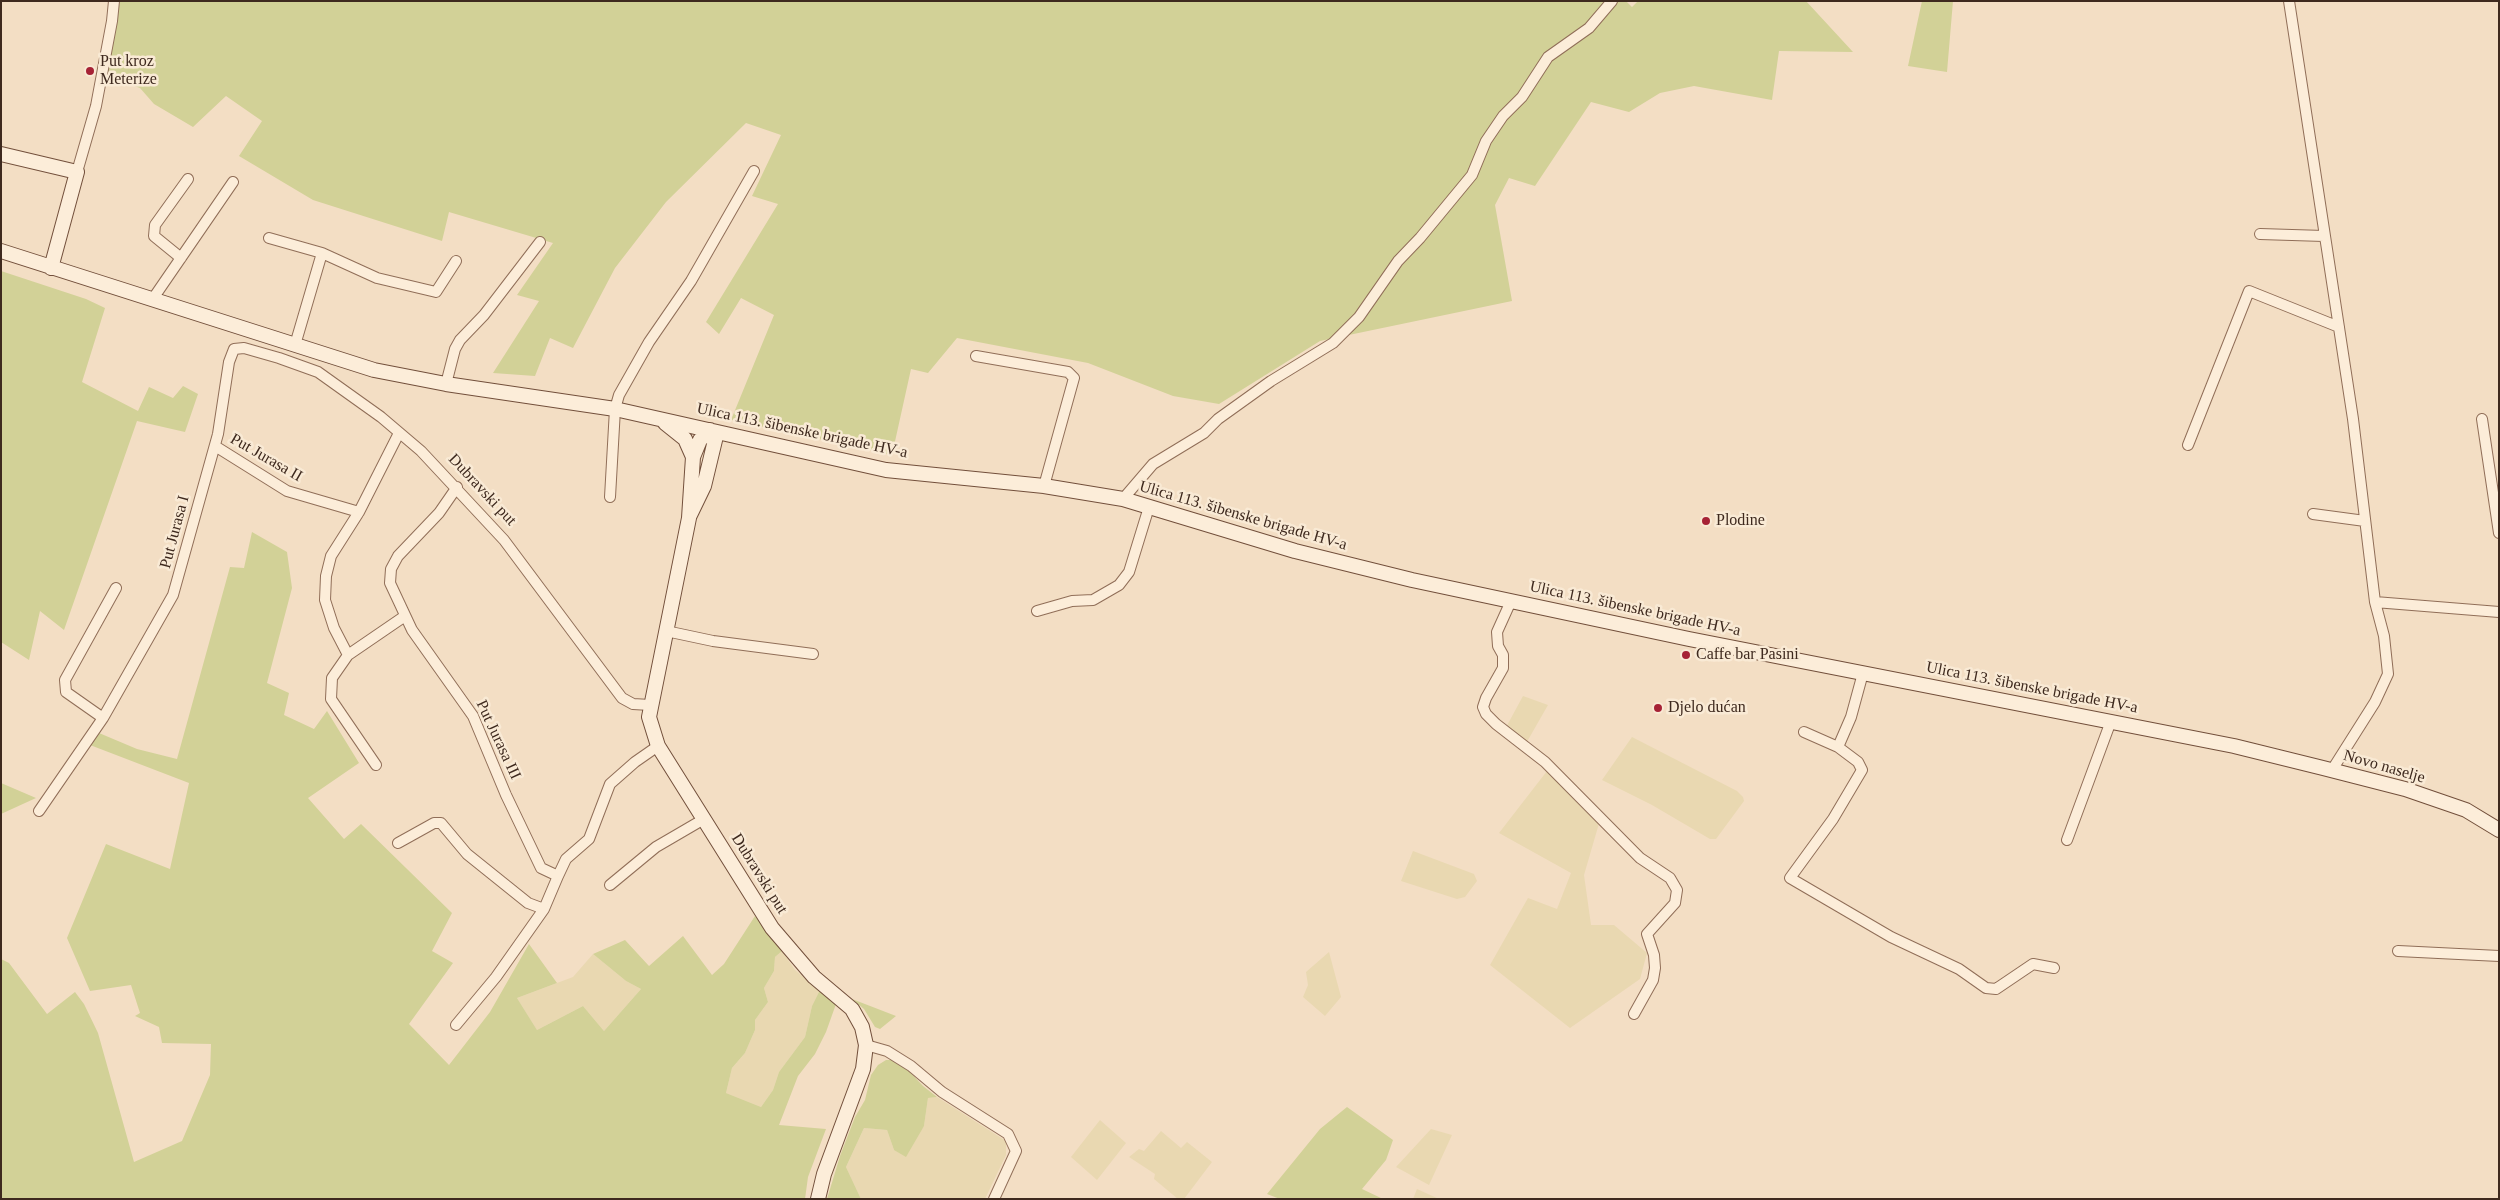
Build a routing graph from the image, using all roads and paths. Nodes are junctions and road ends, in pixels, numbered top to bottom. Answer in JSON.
{"nodes":[{"id":1,"x":114,"y":1,"type":"edge"},
{"id":2,"x":1612,"y":1,"type":"edge"},
{"id":3,"x":2289,"y":1,"type":"edge"},
{"id":4,"x":1,"y":154,"type":"edge"},
{"id":5,"x":754,"y":171,"type":"dead end"},
{"id":6,"x":77,"y":172,"type":"junction"},
{"id":7,"x":188,"y":179,"type":"dead end"},
{"id":8,"x":233,"y":182,"type":"dead end"},
{"id":9,"x":2260,"y":234,"type":"dead end"},
{"id":10,"x":2324,"y":236,"type":"junction"},
{"id":11,"x":270,"y":238,"type":"dead end"},
{"id":12,"x":540,"y":242,"type":"dead end"},
{"id":13,"x":1,"y":251,"type":"edge"},
{"id":14,"x":322,"y":254,"type":"junction"},
{"id":15,"x":181,"y":258,"type":"junction"},
{"id":16,"x":456,"y":261,"type":"dead end"},
{"id":17,"x":51,"y":268,"type":"junction"},
{"id":18,"x":152,"y":300,"type":"junction"},
{"id":19,"x":2339,"y":327,"type":"junction"},
{"id":20,"x":294,"y":345,"type":"junction"},
{"id":21,"x":244,"y":348,"type":"joint"},
{"id":22,"x":976,"y":356,"type":"dead end"},
{"id":23,"x":446,"y":384,"type":"junction"},
{"id":24,"x":615,"y":409,"type":"junction"},
{"id":25,"x":658,"y":418,"type":"junction"},
{"id":26,"x":2482,"y":419,"type":"dead end"},
{"id":27,"x":714,"y":431,"type":"junction"},
{"id":28,"x":399,"y":433,"type":"junction"},
{"id":29,"x":2188,"y":445,"type":"dead end"},
{"id":30,"x":215,"y":446,"type":"junction"},
{"id":31,"x":693,"y":457,"type":"junction"},
{"id":32,"x":1044,"y":486,"type":"junction"},
{"id":33,"x":457,"y":487,"type":"junction"},
{"id":34,"x":610,"y":497,"type":"dead end"},
{"id":35,"x":1123,"y":499,"type":"junction"},
{"id":36,"x":1149,"y":507,"type":"junction"},
{"id":37,"x":359,"y":512,"type":"junction"},
{"id":38,"x":2313,"y":514,"type":"dead end"},
{"id":39,"x":689,"y":518,"type":"junction"},
{"id":40,"x":2365,"y":521,"type":"junction"},
{"id":41,"x":2499,"y":533,"type":"edge"},
{"id":42,"x":116,"y":588,"type":"dead end"},
{"id":43,"x":1511,"y":601,"type":"junction"},
{"id":44,"x":2375,"y":602,"type":"junction"},
{"id":45,"x":1037,"y":612,"type":"dead end"},
{"id":46,"x":2499,"y":612,"type":"edge"},
{"id":47,"x":405,"y":616,"type":"junction"},
{"id":48,"x":666,"y":631,"type":"junction"},
{"id":49,"x":813,"y":654,"type":"dead end"},
{"id":50,"x":348,"y":655,"type":"junction"},
{"id":51,"x":1863,"y":673,"type":"junction"},
{"id":52,"x":650,"y":705,"type":"junction"},
{"id":53,"x":103,"y":718,"type":"junction"},
{"id":54,"x":2111,"y":722,"type":"junction"},
{"id":55,"x":1804,"y":732,"type":"dead end"},
{"id":56,"x":658,"y":746,"type":"junction"},
{"id":57,"x":1838,"y":747,"type":"junction"},
{"id":58,"x":2254,"y":752,"type":"joint"},
{"id":59,"x":376,"y":765,"type":"dead end"},
{"id":60,"x":2332,"y":770,"type":"junction"},
{"id":61,"x":39,"y":811,"type":"dead end"},
{"id":62,"x":704,"y":819,"type":"junction"},
{"id":63,"x":2499,"y":830,"type":"edge"},
{"id":64,"x":2067,"y":840,"type":"dead end"},
{"id":65,"x":398,"y":843,"type":"dead end"},
{"id":66,"x":558,"y":876,"type":"junction"},
{"id":67,"x":610,"y":885,"type":"dead end"},
{"id":68,"x":544,"y":909,"type":"junction"},
{"id":69,"x":2398,"y":951,"type":"dead end"},
{"id":70,"x":2499,"y":956,"type":"edge"},
{"id":71,"x":2054,"y":968,"type":"dead end"},
{"id":72,"x":1634,"y":1014,"type":"dead end"},
{"id":73,"x":456,"y":1025,"type":"dead end"},
{"id":74,"x":866,"y":1045,"type":"junction"},
{"id":75,"x":818,"y":1199,"type":"edge"},
{"id":76,"x":994,"y":1199,"type":"edge"}],
"edges":[{"from":1,"to":6,"type":"street"},
{"from":2,"to":35,"type":"street"},
{"from":3,"to":10,"type":"street"},
{"from":4,"to":6,"type":"main road"},
{"from":5,"to":24,"type":"street"},
{"from":6,"to":17,"type":"main road"},
{"from":7,"to":15,"type":"street"},
{"from":8,"to":15,"type":"street"},
{"from":9,"to":10,"type":"street"},
{"from":10,"to":19,"type":"street"},
{"from":11,"to":14,"type":"street"},
{"from":12,"to":23,"type":"street"},
{"from":13,"to":17,"type":"main road","name":"Ulica 113. šibenske brigade HV-a"},
{"from":14,"to":16,"type":"street"},
{"from":14,"to":20,"type":"street"},
{"from":15,"to":18,"type":"street"},
{"from":17,"to":18,"type":"main road","name":"Ulica 113. šibenske brigade HV-a"},
{"from":18,"to":20,"type":"main road","name":"Ulica 113. šibenske brigade HV-a"},
{"from":19,"to":29,"type":"street"},
{"from":19,"to":40,"type":"street"},
{"from":20,"to":23,"type":"main road","name":"Ulica 113. šibenske brigade HV-a"},
{"from":21,"to":28,"type":"street","name":"Dubravski put"},
{"from":21,"to":30,"type":"street","name":"Put Jurasa I"},
{"from":22,"to":32,"type":"street"},
{"from":23,"to":24,"type":"main road","name":"Ulica 113. šibenske brigade HV-a"},
{"from":24,"to":25,"type":"main road","name":"Ulica 113. šibenske brigade HV-a"},
{"from":24,"to":34,"type":"street"},
{"from":25,"to":27,"type":"main road","name":"Ulica 113. šibenske brigade HV-a"},
{"from":25,"to":31,"type":"main road"},
{"from":26,"to":41,"type":"street"},
{"from":27,"to":31,"type":"main road","name":"Dubravski put"},
{"from":27,"to":32,"type":"main road","name":"Ulica 113. šibenske brigade HV-a"},
{"from":27,"to":39,"type":"main road","name":"Dubravski put"},
{"from":28,"to":33,"type":"street","name":"Dubravski put"},
{"from":28,"to":37,"type":"street"},
{"from":30,"to":37,"type":"street","name":"Put Jurasa II"},
{"from":30,"to":53,"type":"street","name":"Put Jurasa I"},
{"from":31,"to":39,"type":"main road","name":"Dubravski put"},
{"from":32,"to":35,"type":"main road","name":"Ulica 113. šibenske brigade HV-a"},
{"from":33,"to":47,"type":"street","name":"Put Jurasa III"},
{"from":33,"to":52,"type":"street","name":"Dubravski put"},
{"from":35,"to":36,"type":"main road","name":"Ulica 113. šibenske brigade HV-a"},
{"from":36,"to":43,"type":"main road","name":"Ulica 113. šibenske brigade HV-a"},
{"from":36,"to":45,"type":"street"},
{"from":37,"to":50,"type":"street"},
{"from":38,"to":40,"type":"street"},
{"from":39,"to":48,"type":"main road","name":"Dubravski put"},
{"from":40,"to":44,"type":"street"},
{"from":42,"to":53,"type":"street"},
{"from":43,"to":51,"type":"main road","name":"Ulica 113. šibenske brigade HV-a"},
{"from":43,"to":72,"type":"street"},
{"from":44,"to":46,"type":"street"},
{"from":44,"to":60,"type":"street"},
{"from":47,"to":50,"type":"street"},
{"from":47,"to":66,"type":"street","name":"Put Jurasa III"},
{"from":48,"to":49,"type":"street"},
{"from":48,"to":52,"type":"main road","name":"Dubravski put"},
{"from":50,"to":59,"type":"street"},
{"from":51,"to":54,"type":"main road","name":"Ulica 113. šibenske brigade HV-a"},
{"from":51,"to":57,"type":"street"},
{"from":52,"to":56,"type":"main road","name":"Dubravski put"},
{"from":53,"to":61,"type":"street","name":"Put Jurasa I"},
{"from":54,"to":58,"type":"main road","name":"Ulica 113. šibenske brigade HV-a"},
{"from":54,"to":64,"type":"street"},
{"from":55,"to":57,"type":"street"},
{"from":56,"to":62,"type":"main road","name":"Dubravski put"},
{"from":56,"to":66,"type":"street"},
{"from":57,"to":71,"type":"street"},
{"from":58,"to":60,"type":"main road","name":"Novo naselje"},
{"from":60,"to":63,"type":"main road","name":"Novo naselje"},
{"from":62,"to":67,"type":"street"},
{"from":62,"to":74,"type":"main road","name":"Dubravski put"},
{"from":65,"to":68,"type":"street"},
{"from":66,"to":68,"type":"street"},
{"from":68,"to":73,"type":"street"},
{"from":69,"to":70,"type":"street"},
{"from":74,"to":75,"type":"main road"},
{"from":74,"to":76,"type":"street"}]}
